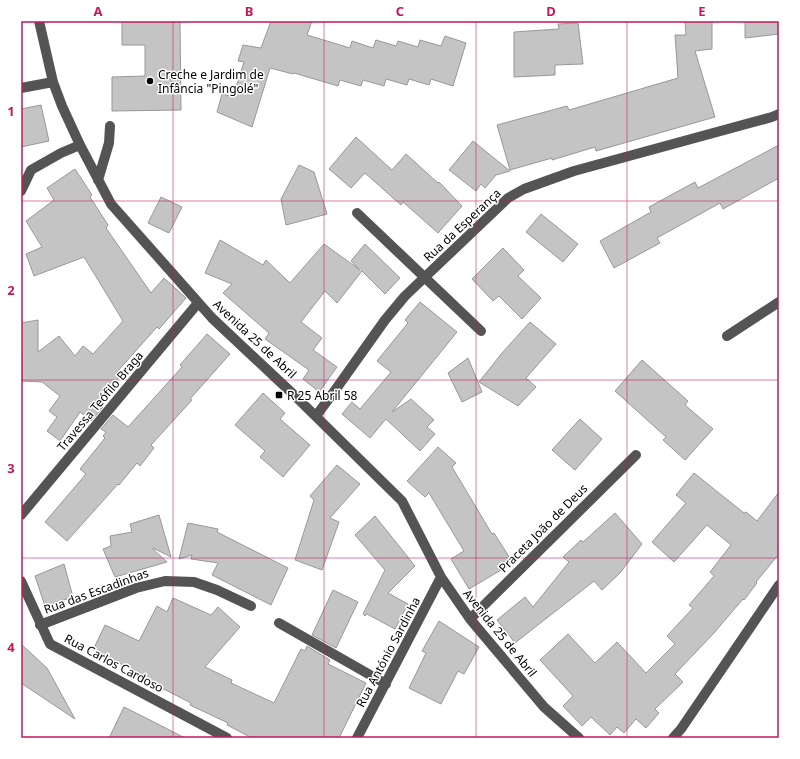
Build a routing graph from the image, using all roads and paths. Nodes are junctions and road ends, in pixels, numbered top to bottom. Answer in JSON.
{"nodes":[{"id":1,"x":39,"y":21,"type":"edge"},
{"id":2,"x":53,"y":82,"type":"junction"},
{"id":3,"x":21,"y":88,"type":"edge"},
{"id":4,"x":779,"y":114,"type":"edge"},
{"id":5,"x":110,"y":126,"type":"dead end"},
{"id":6,"x":80,"y":145,"type":"junction"},
{"id":7,"x":98,"y":180,"type":"junction"},
{"id":8,"x":21,"y":191,"type":"edge"},
{"id":9,"x":358,"y":213,"type":"dead end"},
{"id":10,"x":425,"y":278,"type":"junction"},
{"id":11,"x":779,"y":302,"type":"edge"},
{"id":12,"x":198,"y":303,"type":"junction"},
{"id":13,"x":480,"y":331,"type":"dead end"},
{"id":14,"x":727,"y":336,"type":"dead end"},
{"id":15,"x":316,"y":416,"type":"junction"},
{"id":16,"x":636,"y":455,"type":"dead end"},
{"id":17,"x":21,"y":515,"type":"edge"},
{"id":18,"x":441,"y":577,"type":"junction"},
{"id":19,"x":21,"y":581,"type":"edge"},
{"id":20,"x":779,"y":585,"type":"edge"},
{"id":21,"x":251,"y":606,"type":"dead end"},
{"id":22,"x":470,"y":619,"type":"junction"},
{"id":23,"x":279,"y":623,"type":"dead end"},
{"id":24,"x":40,"y":625,"type":"junction"},
{"id":25,"x":386,"y":684,"type":"junction"},
{"id":26,"x":227,"y":738,"type":"edge"},
{"id":27,"x":357,"y":738,"type":"edge"},
{"id":28,"x":579,"y":738,"type":"edge"},
{"id":29,"x":673,"y":738,"type":"edge"}],
"edges":[{"from":1,"to":2,"type":"street","name":"Avenida 25 de Abril"},
{"from":2,"to":3,"type":"street"},
{"from":2,"to":6,"type":"street","name":"Avenida 25 de Abril"},
{"from":4,"to":10,"type":"street","name":"Rua da Esperança"},
{"from":5,"to":7,"type":"street"},
{"from":6,"to":7,"type":"street","name":"Avenida 25 de Abril"},
{"from":6,"to":8,"type":"street"},
{"from":7,"to":12,"type":"street","name":"Avenida 25 de Abril"},
{"from":9,"to":10,"type":"street"},
{"from":10,"to":13,"type":"street"},
{"from":10,"to":15,"type":"street","name":"Rua da Esperança"},
{"from":11,"to":14,"type":"street"},
{"from":12,"to":15,"type":"street","name":"Avenida 25 de Abril"},
{"from":12,"to":17,"type":"street","name":"Travessa Teófilo Braga"},
{"from":15,"to":18,"type":"street","name":"Avenida 25 de Abril"},
{"from":16,"to":22,"type":"street","name":"Praceta João de Deus"},
{"from":18,"to":22,"type":"street","name":"Avenida 25 de Abril"},
{"from":18,"to":25,"type":"street","name":"Rua António Sardinha"},
{"from":19,"to":24,"type":"street","name":"Rua Carlos Cardoso"},
{"from":20,"to":29,"type":"street"},
{"from":21,"to":24,"type":"street","name":"Rua das Escadinhas"},
{"from":22,"to":28,"type":"street","name":"Avenida 25 de Abril"},
{"from":23,"to":25,"type":"street"},
{"from":24,"to":26,"type":"street","name":"Rua Carlos Cardoso"},
{"from":25,"to":27,"type":"street","name":"Rua António Sardinha"}]}
